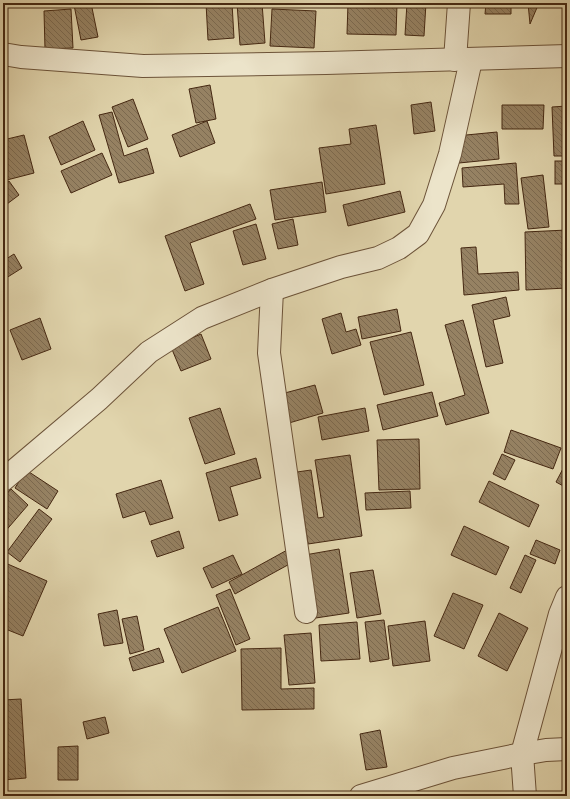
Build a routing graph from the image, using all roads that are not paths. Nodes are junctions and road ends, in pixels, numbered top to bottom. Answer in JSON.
{"nodes":[{"id":1,"x":458,"y":3,"type":"edge"},
{"id":2,"x":3,"y":54,"type":"edge"},
{"id":3,"x":567,"y":56,"type":"edge"},
{"id":4,"x":463,"y":60,"type":"junction"},
{"id":5,"x":272,"y":290,"type":"junction"},
{"id":6,"x":3,"y":480,"type":"edge"},
{"id":7,"x":567,"y":598,"type":"edge"},
{"id":8,"x":306,"y":612,"type":"dead end"},
{"id":9,"x":567,"y":749,"type":"edge"},
{"id":10,"x":522,"y":754,"type":"junction"},
{"id":11,"x":361,"y":796,"type":"edge"},
{"id":12,"x":525,"y":796,"type":"edge"}],
"edges":[{"from":1,"to":4,"type":"street"},
{"from":2,"to":4,"type":"street"},
{"from":3,"to":4,"type":"street"},
{"from":4,"to":5,"type":"street"},
{"from":5,"to":6,"type":"street"},
{"from":5,"to":8,"type":"street"},
{"from":7,"to":10,"type":"street"},
{"from":9,"to":10,"type":"street"},
{"from":10,"to":11,"type":"street"},
{"from":10,"to":12,"type":"street"}]}
